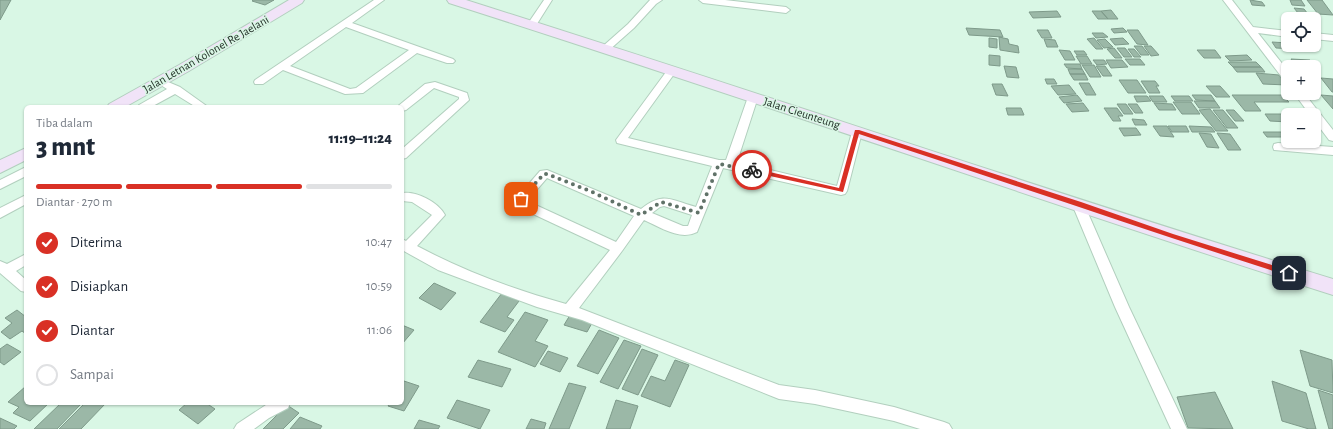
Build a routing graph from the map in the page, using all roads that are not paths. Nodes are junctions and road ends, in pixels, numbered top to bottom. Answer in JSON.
{"nodes":[{"id":1,"x":298,"y":0,"type":"edge"},
{"id":2,"x":380,"y":0,"type":"edge"},
{"id":3,"x":453,"y":0,"type":"edge"},
{"id":4,"x":548,"y":0,"type":"edge"},
{"id":5,"x":658,"y":0,"type":"edge"},
{"id":6,"x":702,"y":0,"type":"edge"},
{"id":7,"x":1227,"y":0,"type":"edge"},
{"id":8,"x":786,"y":10,"type":"dead end"},
{"id":9,"x":345,"y":24,"type":"junction"},
{"id":10,"x":532,"y":25,"type":"junction"},
{"id":11,"x":1252,"y":30,"type":"junction"},
{"id":12,"x":1281,"y":33,"type":"edge"},
{"id":13,"x":1321,"y":37,"type":"edge"},
{"id":14,"x":1333,"y":38,"type":"edge"},
{"id":15,"x":605,"y":48,"type":"junction"},
{"id":16,"x":416,"y":49,"type":"junction"},
{"id":17,"x":450,"y":61,"type":"dead end"},
{"id":18,"x":282,"y":66,"type":"junction"},
{"id":19,"x":1281,"y":69,"type":"edge"},
{"id":20,"x":672,"y":70,"type":"junction"},
{"id":21,"x":161,"y":82,"type":"junction"},
{"id":22,"x":260,"y":82,"type":"dead end"},
{"id":23,"x":176,"y":89,"type":"junction"},
{"id":24,"x":753,"y":97,"type":"junction"},
{"id":25,"x":1304,"y":100,"type":"edge"},
{"id":26,"x":118,"y":105,"type":"edge"},
{"id":27,"x":148,"y":105,"type":"edge"},
{"id":28,"x":194,"y":105,"type":"edge"},
{"id":29,"x":404,"y":106,"type":"edge"},
{"id":30,"x":857,"y":132,"type":"junction"},
{"id":31,"x":1333,"y":137,"type":"edge"},
{"id":32,"x":1278,"y":147,"type":"dead end"},
{"id":33,"x":1333,"y":151,"type":"edge"},
{"id":34,"x":404,"y":153,"type":"edge"},
{"id":35,"x":24,"y":154,"type":"edge"},
{"id":36,"x":724,"y":164,"type":"junction"},
{"id":37,"x":0,"y":167,"type":"edge"},
{"id":38,"x":24,"y":172,"type":"edge"},
{"id":39,"x":0,"y":185,"type":"edge"},
{"id":40,"x":404,"y":197,"type":"edge"},
{"id":41,"x":24,"y":200,"type":"edge"},
{"id":42,"x":1078,"y":204,"type":"junction"},
{"id":43,"x":699,"y":213,"type":"junction"},
{"id":44,"x":0,"y":214,"type":"edge"},
{"id":45,"x":641,"y":215,"type":"junction"},
{"id":46,"x":405,"y":245,"type":"edge"},
{"id":47,"x":618,"y":248,"type":"junction"},
{"id":48,"x":24,"y":260,"type":"edge"},
{"id":49,"x":3,"y":269,"type":"edge"},
{"id":50,"x":24,"y":285,"type":"edge"},
{"id":51,"x":1333,"y":287,"type":"edge"},
{"id":52,"x":569,"y":311,"type":"junction"},
{"id":53,"x":280,"y":405,"type":"edge"},
{"id":54,"x":242,"y":429,"type":"edge"},
{"id":55,"x":944,"y":429,"type":"edge"},
{"id":56,"x":1179,"y":429,"type":"edge"}],
"edges":[{"from":1,"to":21,"type":"street","name":"Jalan Letnan Kolonel Re Jaelani"},
{"from":2,"to":9,"type":"street"},
{"from":3,"to":10,"type":"street","name":"Jalan Cieunteung"},
{"from":4,"to":10,"type":"street"},
{"from":5,"to":15,"type":"street"},
{"from":6,"to":8,"type":"street"},
{"from":7,"to":11,"type":"street"},
{"from":9,"to":16,"type":"street"},
{"from":9,"to":18,"type":"street"},
{"from":10,"to":15,"type":"street","name":"Jalan Cieunteung"},
{"from":11,"to":12,"type":"street"},
{"from":11,"to":19,"type":"street"},
{"from":13,"to":14,"type":"street"},
{"from":15,"to":20,"type":"street","name":"Jalan Cieunteung"},
{"from":16,"to":17,"type":"street"},
{"from":16,"to":18,"type":"street"},
{"from":18,"to":22,"type":"street"},
{"from":20,"to":24,"type":"street","name":"Jalan Cieunteung"},
{"from":20,"to":36,"type":"street"},
{"from":21,"to":23,"type":"street"},
{"from":21,"to":26,"type":"street","name":"Jalan Letnan Kolonel Re Jaelani"},
{"from":23,"to":27,"type":"street"},
{"from":23,"to":28,"type":"street"},
{"from":24,"to":30,"type":"street","name":"Jalan Cieunteung"},
{"from":24,"to":36,"type":"street"},
{"from":25,"to":31,"type":"street"},
{"from":29,"to":34,"type":"street"},
{"from":30,"to":36,"type":"street"},
{"from":30,"to":42,"type":"street","name":"Jalan Cieunteung"},
{"from":32,"to":33,"type":"street"},
{"from":35,"to":37,"type":"street"},
{"from":36,"to":43,"type":"street"},
{"from":38,"to":39,"type":"street"},
{"from":40,"to":46,"type":"street"},
{"from":41,"to":44,"type":"street"},
{"from":42,"to":51,"type":"street","name":"Jalan Cieunteung"},
{"from":42,"to":56,"type":"street"},
{"from":43,"to":45,"type":"street"},
{"from":43,"to":45,"type":"street"},
{"from":45,"to":47,"type":"street"},
{"from":45,"to":47,"type":"street"},
{"from":46,"to":52,"type":"street"},
{"from":47,"to":52,"type":"street"},
{"from":48,"to":49,"type":"street"},
{"from":49,"to":50,"type":"street"},
{"from":52,"to":55,"type":"street"},
{"from":53,"to":54,"type":"street"}]}
